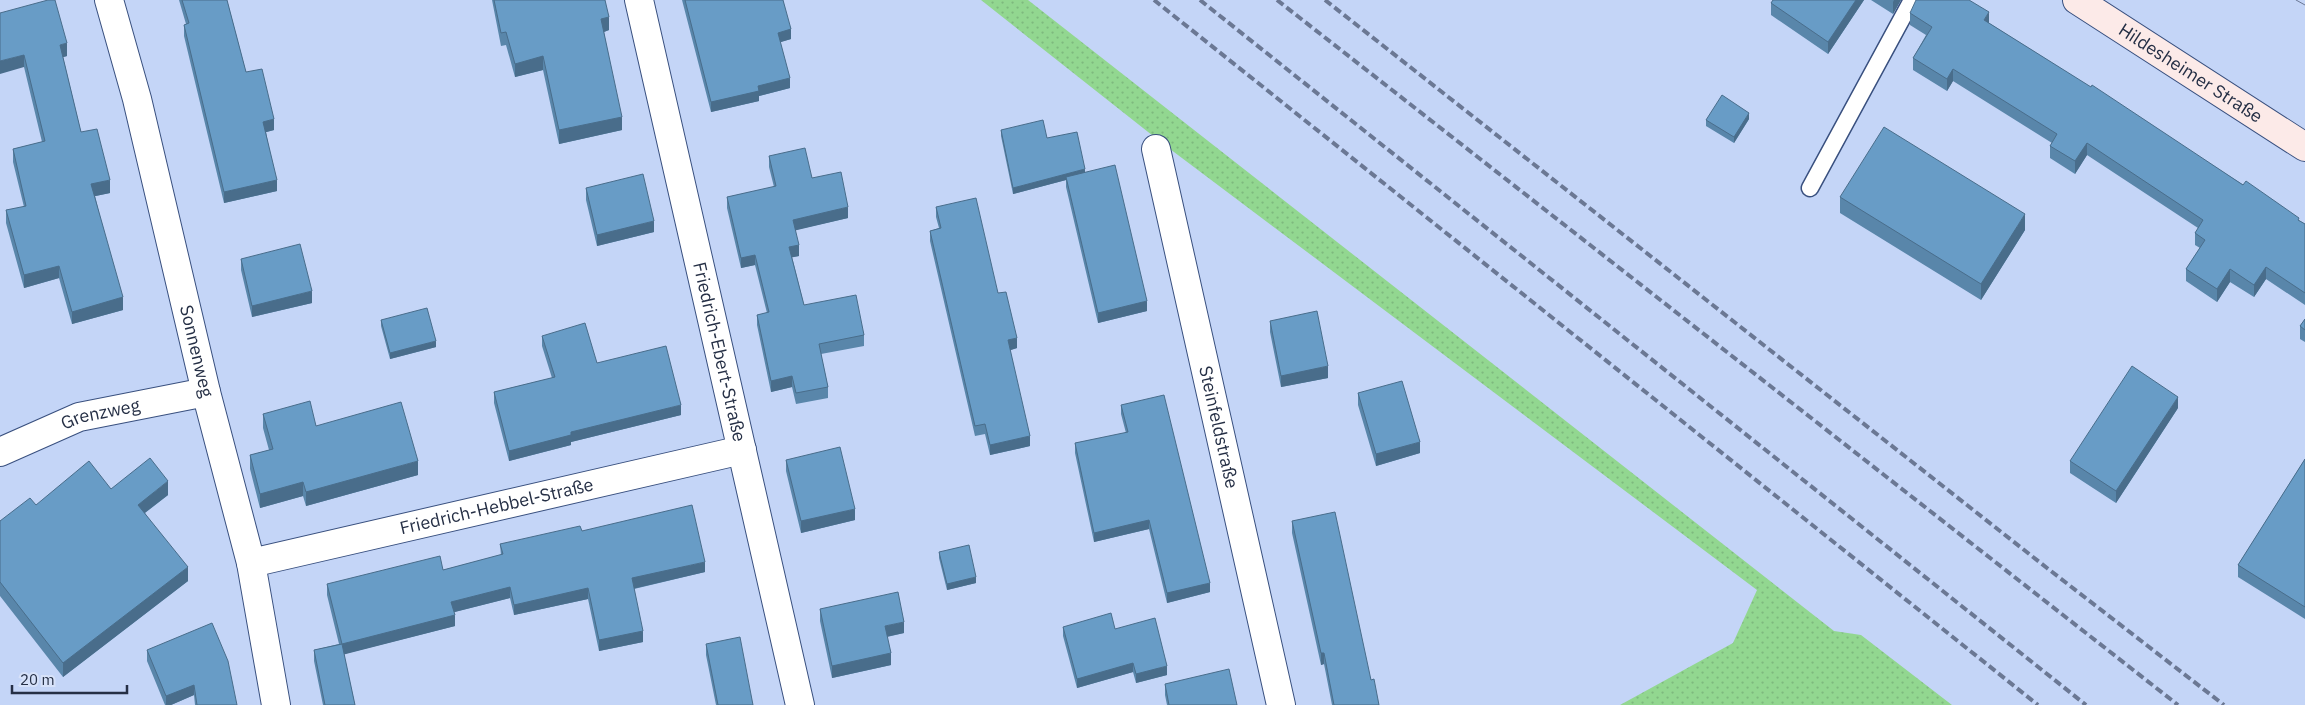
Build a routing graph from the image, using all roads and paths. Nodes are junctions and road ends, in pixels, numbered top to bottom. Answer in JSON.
{"nodes":[{"id":1,"x":110,"y":0,"type":"edge"},
{"id":2,"x":639,"y":0,"type":"edge"},
{"id":3,"x":1912,"y":0,"type":"edge"},
{"id":4,"x":2077,"y":0,"type":"edge"},
{"id":5,"x":2305,"y":147,"type":"edge"},
{"id":6,"x":1156,"y":150,"type":"dead end"},
{"id":7,"x":1810,"y":188,"type":"dead end"},
{"id":8,"x":206,"y":392,"type":"junction"},
{"id":9,"x":742,"y":450,"type":"junction"},
{"id":10,"x":0,"y":452,"type":"edge"},
{"id":11,"x":251,"y":562,"type":"junction"},
{"id":12,"x":276,"y":705,"type":"edge"},
{"id":13,"x":800,"y":705,"type":"edge"},
{"id":14,"x":1281,"y":705,"type":"edge"}],
"edges":[{"from":1,"to":8,"type":"street","name":"Sonnenweg"},
{"from":2,"to":9,"type":"street","name":"Friedrich-Ebert-Straße"},
{"from":3,"to":7,"type":"lane"},
{"from":4,"to":5,"type":"street","name":"Hildesheimer Straße"},
{"from":6,"to":14,"type":"street","name":"Steinfeldstraße"},
{"from":8,"to":10,"type":"street","name":"Grenzweg"},
{"from":8,"to":11,"type":"street","name":"Sonnenweg"},
{"from":9,"to":11,"type":"street","name":"Friedrich-Hebbel-Straße"},
{"from":9,"to":13,"type":"street","name":"Friedrich-Ebert-Straße"},
{"from":11,"to":12,"type":"street","name":"Sonnenweg"}]}
